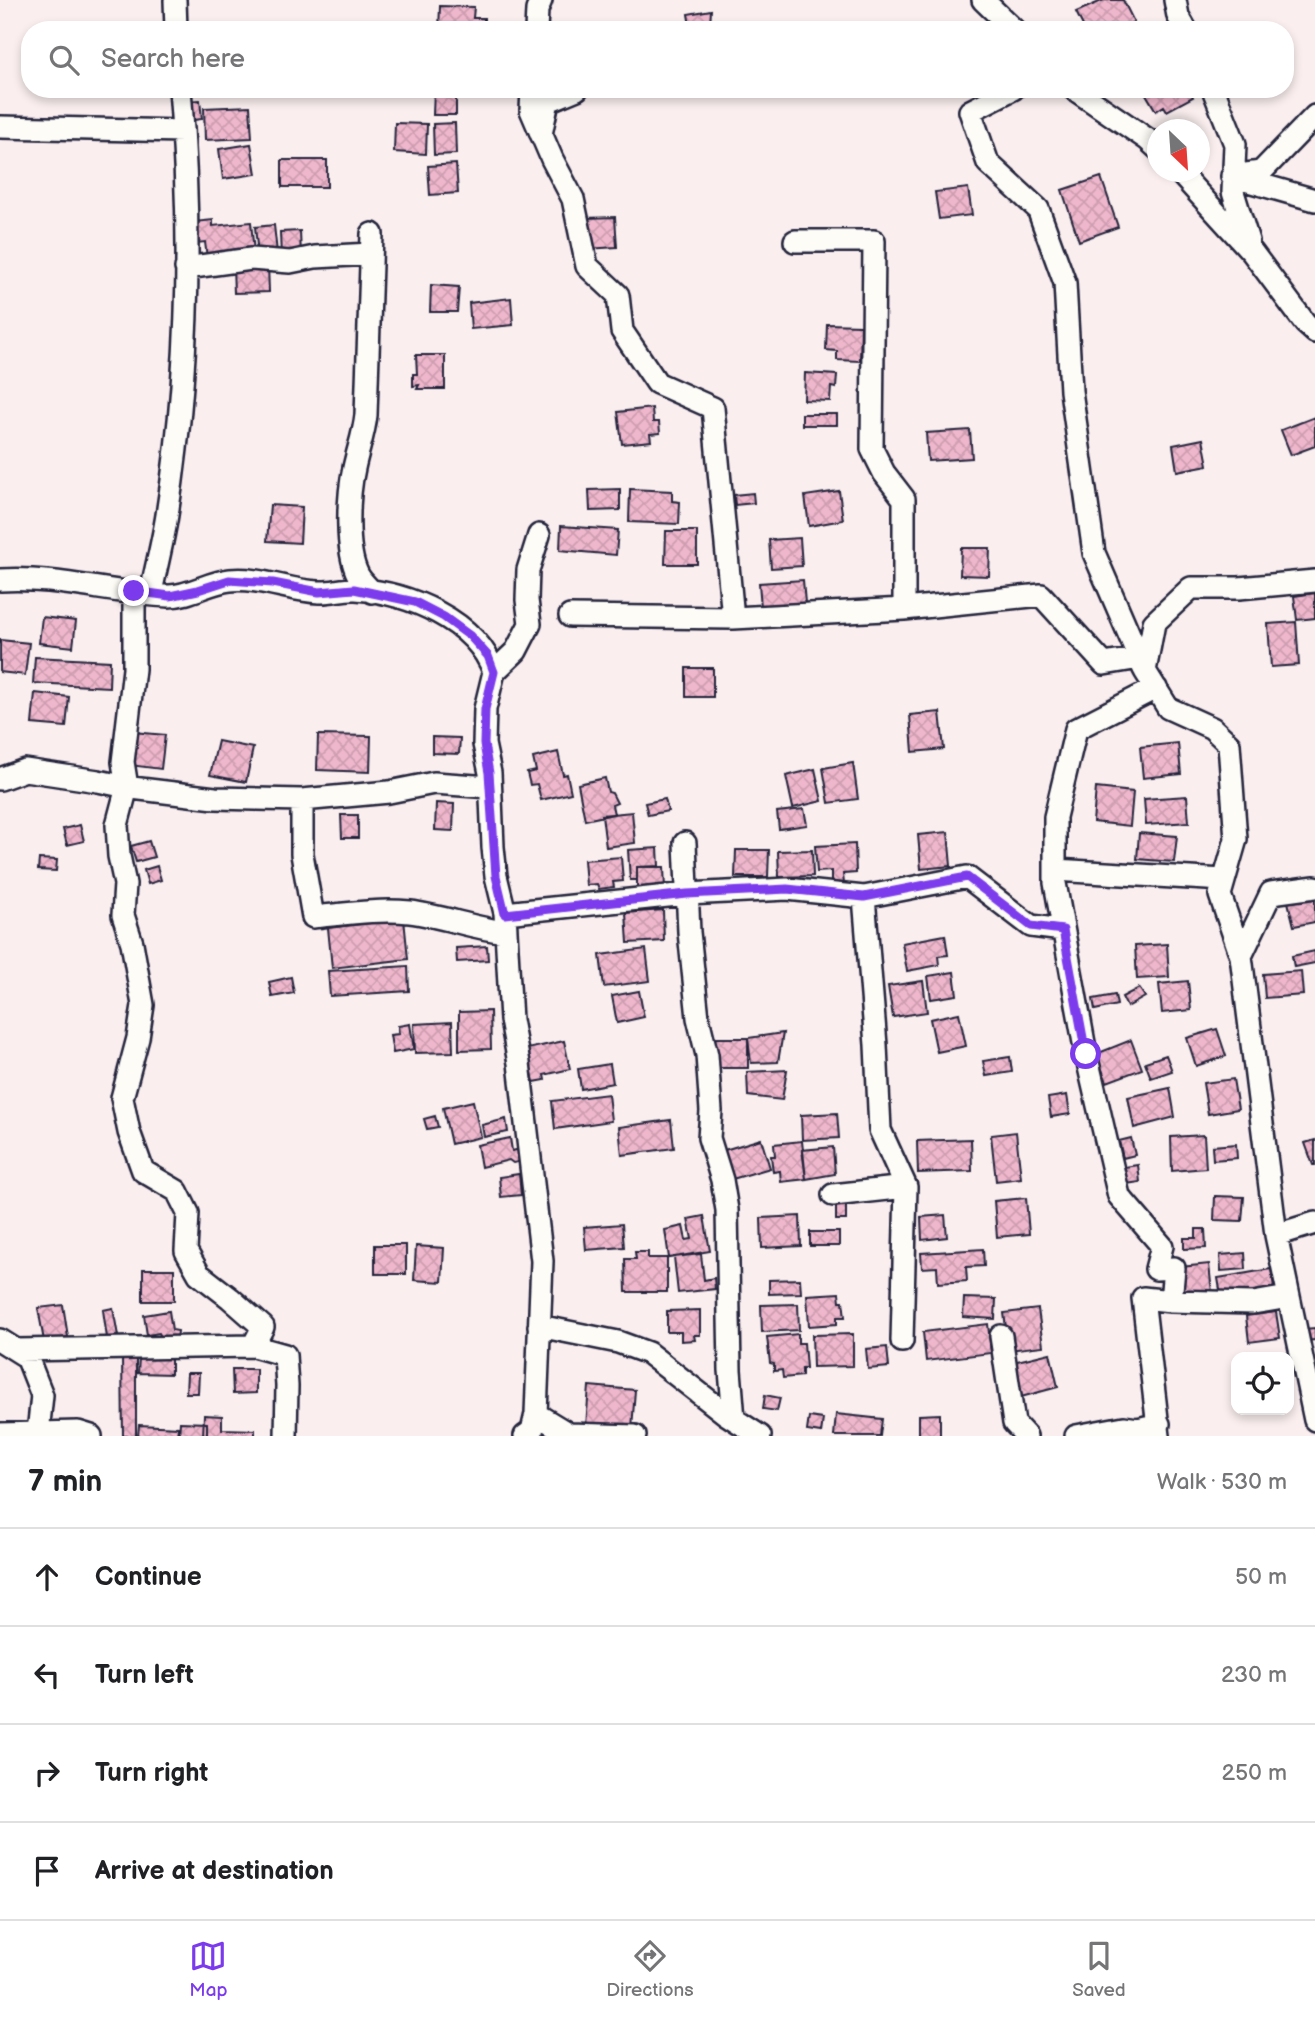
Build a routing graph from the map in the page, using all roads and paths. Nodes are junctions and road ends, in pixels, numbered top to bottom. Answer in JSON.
{"nodes":[{"id":1,"x":175,"y":0,"type":"edge"},
{"id":2,"x":541,"y":0,"type":"edge"},
{"id":3,"x":983,"y":0,"type":"edge"},
{"id":4,"x":1175,"y":0,"type":"edge"},
{"id":5,"x":176,"y":21,"type":"edge"},
{"id":6,"x":536,"y":21,"type":"edge"},
{"id":7,"x":1005,"y":21,"type":"edge"},
{"id":8,"x":1181,"y":21,"type":"edge"},
{"id":9,"x":181,"y":98,"type":"edge"},
{"id":10,"x":532,"y":98,"type":"edge"},
{"id":11,"x":556,"y":98,"type":"edge"},
{"id":12,"x":995,"y":98,"type":"edge"},
{"id":13,"x":1087,"y":98,"type":"edge"},
{"id":14,"x":1217,"y":98,"type":"edge"},
{"id":15,"x":1315,"y":116,"type":"edge"},
{"id":16,"x":0,"y":127,"type":"edge"},
{"id":17,"x":183,"y":131,"type":"junction"},
{"id":18,"x":541,"y":134,"type":"junction"},
{"id":19,"x":1147,"y":139,"type":"edge"},
{"id":20,"x":1232,"y":176,"type":"junction"},
{"id":21,"x":1188,"y":182,"type":"edge"},
{"id":22,"x":1315,"y":200,"type":"edge"},
{"id":23,"x":794,"y":241,"type":"dead end"},
{"id":24,"x":1252,"y":252,"type":"junction"},
{"id":25,"x":186,"y":268,"type":"junction"},
{"id":26,"x":1312,"y":320,"type":"edge"},
{"id":27,"x":539,"y":535,"type":"dead end"},
{"id":28,"x":0,"y":580,"type":"edge"},
{"id":29,"x":1315,"y":581,"type":"edge"},
{"id":30,"x":142,"y":592,"type":"junction"},
{"id":31,"x":372,"y":592,"type":"junction"},
{"id":32,"x":904,"y":609,"type":"junction"},
{"id":33,"x":570,"y":616,"type":"dead end"},
{"id":34,"x":733,"y":618,"type":"junction"},
{"id":35,"x":494,"y":672,"type":"junction"},
{"id":36,"x":1147,"y":672,"type":"junction"},
{"id":37,"x":0,"y":779,"type":"edge"},
{"id":38,"x":127,"y":787,"type":"junction"},
{"id":39,"x":490,"y":787,"type":"junction"},
{"id":40,"x":302,"y":800,"type":"junction"},
{"id":41,"x":685,"y":843,"type":"dead end"},
{"id":42,"x":1055,"y":870,"type":"junction"},
{"id":43,"x":1224,"y":880,"type":"junction"},
{"id":44,"x":1315,"y":887,"type":"edge"},
{"id":45,"x":687,"y":894,"type":"junction"},
{"id":46,"x":864,"y":897,"type":"junction"},
{"id":47,"x":505,"y":923,"type":"junction"},
{"id":48,"x":1063,"y":930,"type":"junction"},
{"id":49,"x":1241,"y":956,"type":"junction"},
{"id":50,"x":906,"y":1187,"type":"junction"},
{"id":51,"x":833,"y":1195,"type":"dead end"},
{"id":52,"x":1315,"y":1223,"type":"edge"},
{"id":53,"x":1276,"y":1235,"type":"junction"},
{"id":54,"x":1289,"y":1297,"type":"junction"},
{"id":55,"x":1171,"y":1301,"type":"junction"},
{"id":56,"x":540,"y":1326,"type":"junction"},
{"id":57,"x":1001,"y":1336,"type":"dead end"},
{"id":58,"x":902,"y":1341,"type":"dead end"},
{"id":59,"x":8,"y":1345,"type":"edge"},
{"id":60,"x":253,"y":1346,"type":"junction"},
{"id":61,"x":1314,"y":1409,"type":"edge"},
{"id":62,"x":536,"y":1414,"type":"junction"},
{"id":63,"x":1159,"y":1430,"type":"edge"},
{"id":64,"x":1315,"y":1430,"type":"edge"},
{"id":65,"x":748,"y":1431,"type":"edge"},
{"id":66,"x":1018,"y":1432,"type":"edge"},
{"id":67,"x":38,"y":1433,"type":"junction"},
{"id":68,"x":0,"y":1434,"type":"edge"},
{"id":69,"x":91,"y":1436,"type":"edge"},
{"id":70,"x":286,"y":1436,"type":"edge"},
{"id":71,"x":524,"y":1436,"type":"edge"},
{"id":72,"x":635,"y":1436,"type":"edge"},
{"id":73,"x":1076,"y":1436,"type":"edge"},
{"id":74,"x":1305,"y":1436,"type":"edge"}],
"edges":[{"from":1,"to":5,"type":"street"},
{"from":2,"to":6,"type":"street"},
{"from":3,"to":7,"type":"street"},
{"from":4,"to":8,"type":"street"},
{"from":9,"to":17,"type":"street"},
{"from":10,"to":18,"type":"street"},
{"from":11,"to":18,"type":"street"},
{"from":12,"to":36,"type":"street"},
{"from":13,"to":19,"type":"street"},
{"from":14,"to":20,"type":"street"},
{"from":15,"to":20,"type":"street"},
{"from":16,"to":17,"type":"street"},
{"from":17,"to":25,"type":"street"},
{"from":18,"to":34,"type":"street"},
{"from":20,"to":22,"type":"street"},
{"from":20,"to":24,"type":"street"},
{"from":21,"to":24,"type":"street"},
{"from":23,"to":32,"type":"street"},
{"from":24,"to":26,"type":"street"},
{"from":25,"to":30,"type":"street"},
{"from":25,"to":31,"type":"street"},
{"from":27,"to":35,"type":"street"},
{"from":28,"to":30,"type":"street"},
{"from":29,"to":36,"type":"street"},
{"from":30,"to":31,"type":"street"},
{"from":30,"to":38,"type":"street"},
{"from":31,"to":35,"type":"street"},
{"from":32,"to":34,"type":"street"},
{"from":32,"to":36,"type":"street"},
{"from":33,"to":34,"type":"street"},
{"from":35,"to":39,"type":"street"},
{"from":36,"to":42,"type":"street"},
{"from":36,"to":43,"type":"street"},
{"from":37,"to":38,"type":"street"},
{"from":38,"to":40,"type":"street"},
{"from":38,"to":60,"type":"street"},
{"from":39,"to":40,"type":"street"},
{"from":39,"to":47,"type":"street"},
{"from":40,"to":47,"type":"street"},
{"from":41,"to":45,"type":"street"},
{"from":42,"to":43,"type":"street"},
{"from":42,"to":48,"type":"street"},
{"from":43,"to":49,"type":"street"},
{"from":44,"to":49,"type":"street"},
{"from":45,"to":46,"type":"street"},
{"from":45,"to":47,"type":"street"},
{"from":45,"to":65,"type":"street"},
{"from":46,"to":48,"type":"street"},
{"from":46,"to":50,"type":"street"},
{"from":47,"to":56,"type":"street"},
{"from":48,"to":55,"type":"street"},
{"from":49,"to":53,"type":"street"},
{"from":50,"to":51,"type":"street"},
{"from":50,"to":58,"type":"street"},
{"from":52,"to":53,"type":"street"},
{"from":53,"to":54,"type":"street"},
{"from":54,"to":55,"type":"street"},
{"from":54,"to":61,"type":"street"},
{"from":55,"to":63,"type":"street"},
{"from":56,"to":62,"type":"street"},
{"from":56,"to":65,"type":"street"},
{"from":57,"to":66,"type":"street"},
{"from":59,"to":60,"type":"street"},
{"from":59,"to":67,"type":"street"},
{"from":60,"to":70,"type":"street"},
{"from":62,"to":71,"type":"street"},
{"from":62,"to":72,"type":"street"},
{"from":63,"to":73,"type":"street"},
{"from":64,"to":74,"type":"street"},
{"from":67,"to":68,"type":"street"},
{"from":67,"to":69,"type":"street"}]}
